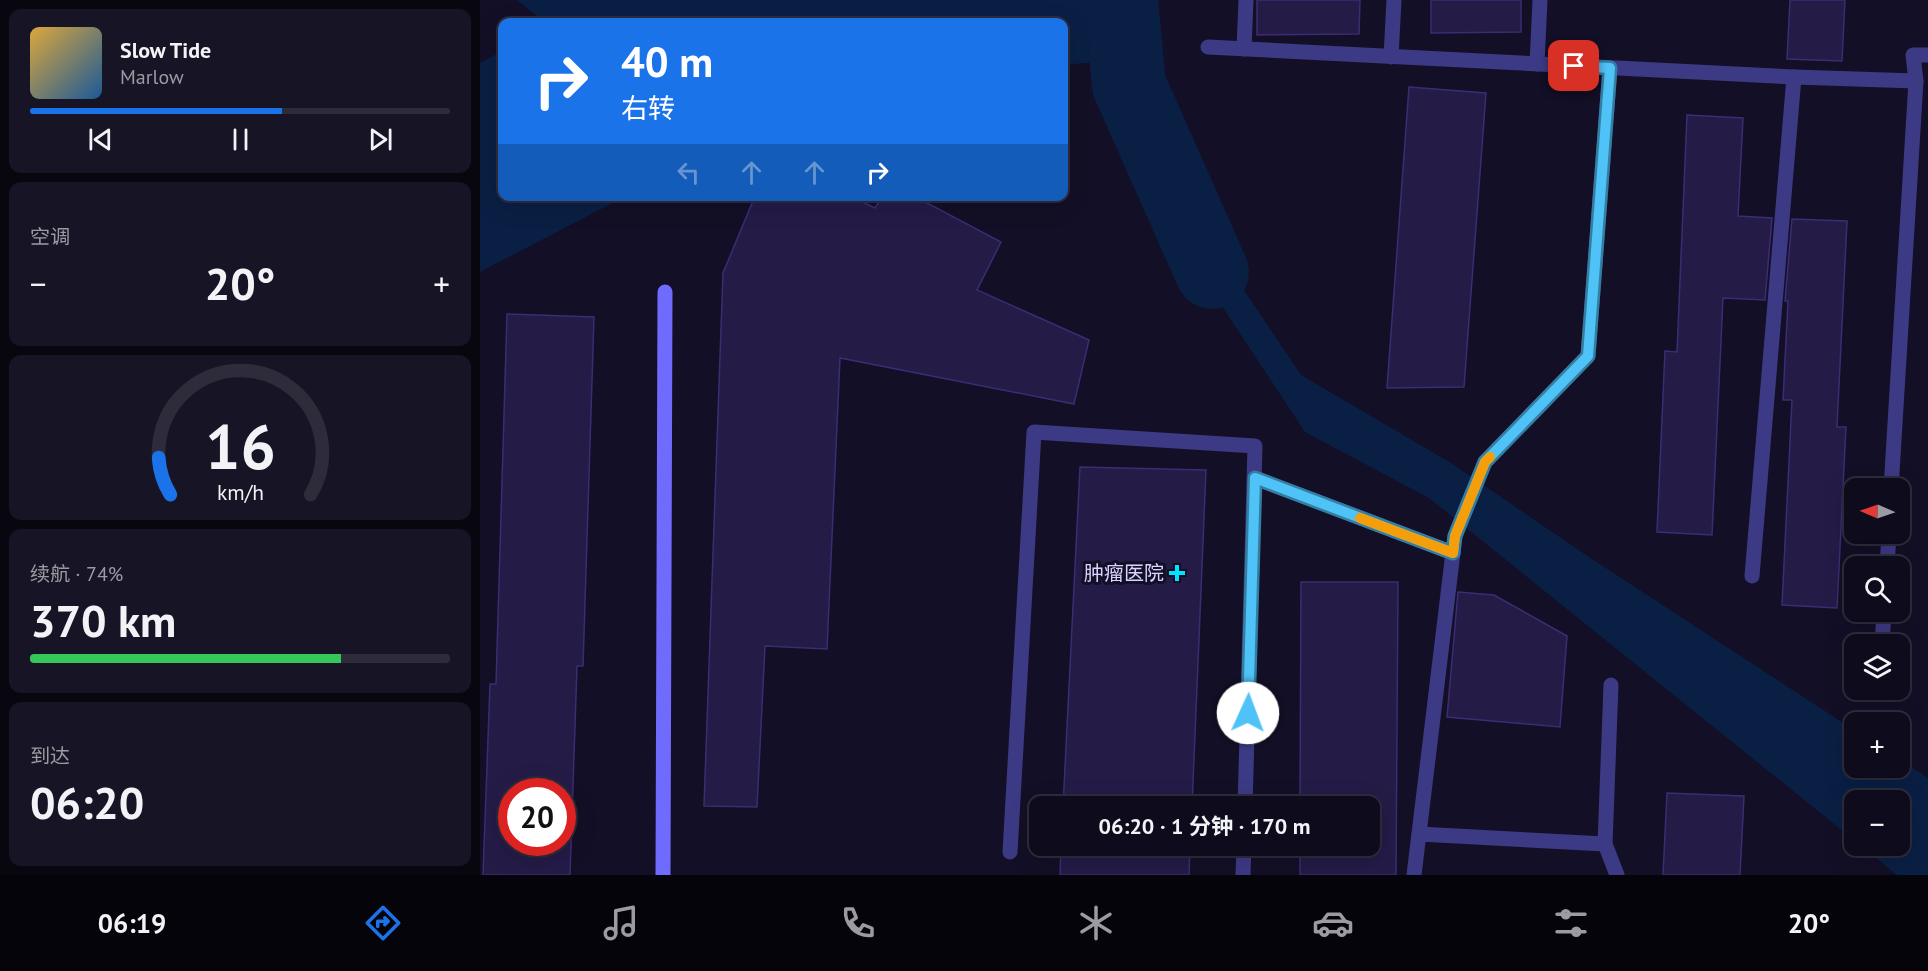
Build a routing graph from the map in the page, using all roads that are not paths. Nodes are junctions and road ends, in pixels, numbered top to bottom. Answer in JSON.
{"nodes":[{"id":1,"x":1246,"y":0,"type":"edge"},
{"id":2,"x":1394,"y":0,"type":"edge"},
{"id":3,"x":1540,"y":0,"type":"edge"},
{"id":4,"x":1208,"y":47,"type":"dead end"},
{"id":5,"x":1244,"y":49,"type":"junction"},
{"id":6,"x":1928,"y":55,"type":"edge"},
{"id":7,"x":1391,"y":57,"type":"junction"},
{"id":8,"x":1537,"y":64,"type":"junction"},
{"id":9,"x":1610,"y":68,"type":"junction"},
{"id":10,"x":1794,"y":77,"type":"junction"},
{"id":11,"x":1916,"y":81,"type":"junction"},
{"id":12,"x":665,"y":292,"type":"dead end"},
{"id":13,"x":1255,"y":478,"type":"junction"},
{"id":14,"x":1892,"y":478,"type":"edge"},
{"id":15,"x":1453,"y":553,"type":"junction"},
{"id":16,"x":1752,"y":576,"type":"dead end"},
{"id":17,"x":1611,"y":685,"type":"dead end"},
{"id":18,"x":1245,"y":796,"type":"edge"},
{"id":19,"x":1419,"y":834,"type":"junction"},
{"id":20,"x":1605,"y":844,"type":"junction"},
{"id":21,"x":1010,"y":852,"type":"dead end"},
{"id":22,"x":1244,"y":856,"type":"edge"},
{"id":23,"x":663,"y":875,"type":"edge"},
{"id":24,"x":1243,"y":875,"type":"edge"},
{"id":25,"x":1414,"y":875,"type":"edge"},
{"id":26,"x":1617,"y":875,"type":"edge"}],
"edges":[{"from":1,"to":5,"type":"lane"},
{"from":2,"to":7,"type":"lane"},
{"from":3,"to":8,"type":"lane"},
{"from":4,"to":5,"type":"lane"},
{"from":5,"to":7,"type":"lane"},
{"from":6,"to":11,"type":"lane"},
{"from":7,"to":8,"type":"lane"},
{"from":8,"to":9,"type":"lane"},
{"from":9,"to":10,"type":"lane"},
{"from":9,"to":15,"type":"lane"},
{"from":10,"to":11,"type":"lane"},
{"from":10,"to":16,"type":"lane"},
{"from":11,"to":14,"type":"lane"},
{"from":12,"to":23,"type":"street"},
{"from":13,"to":15,"type":"lane"},
{"from":13,"to":18,"type":"lane"},
{"from":13,"to":21,"type":"lane"},
{"from":15,"to":19,"type":"lane"},
{"from":17,"to":20,"type":"lane"},
{"from":19,"to":20,"type":"lane"},
{"from":19,"to":25,"type":"lane"},
{"from":20,"to":26,"type":"lane"},
{"from":22,"to":24,"type":"lane"}]}
